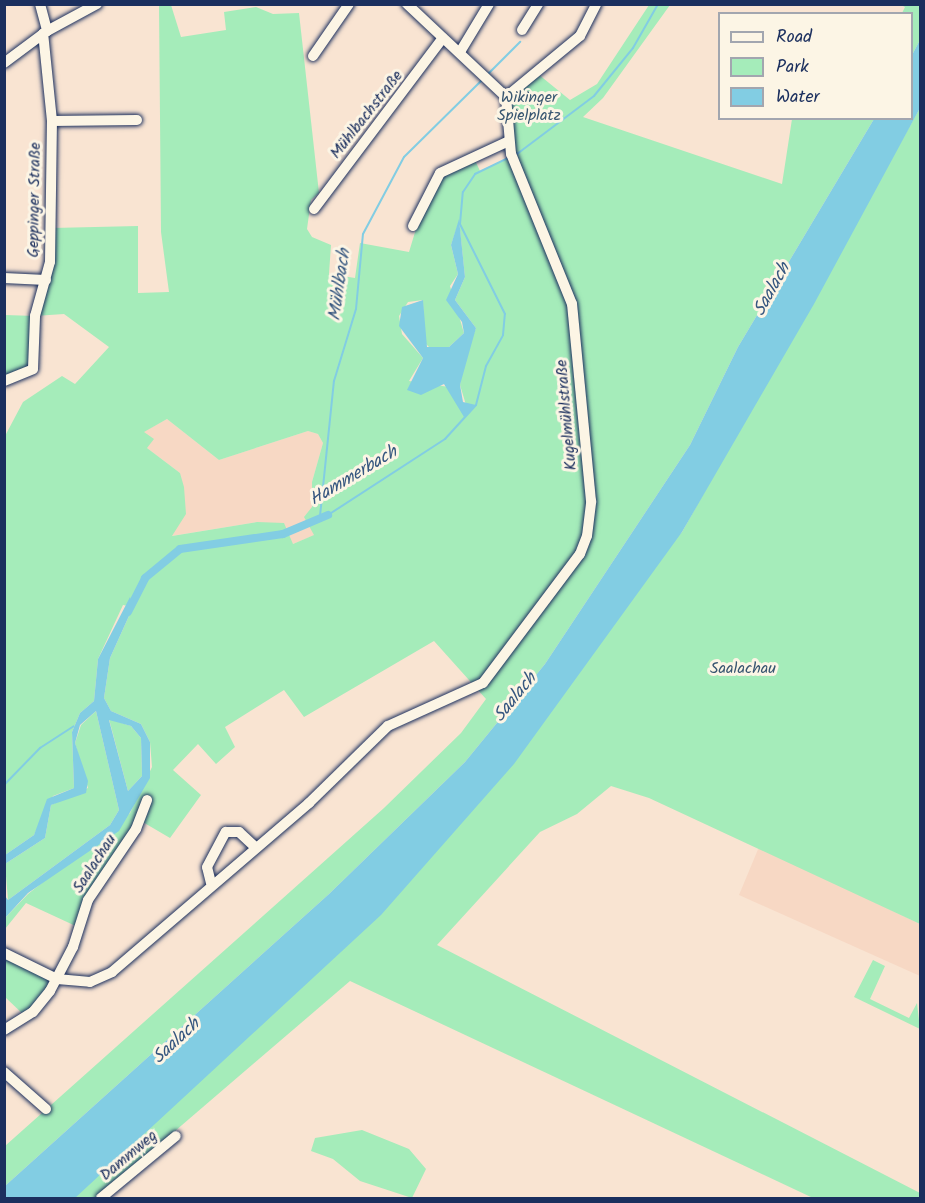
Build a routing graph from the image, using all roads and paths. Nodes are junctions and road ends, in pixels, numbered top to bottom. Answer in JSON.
{"nodes":[{"id":1,"x":40,"y":4,"type":"edge"},
{"id":2,"x":97,"y":4,"type":"edge"},
{"id":3,"x":349,"y":4,"type":"edge"},
{"id":4,"x":406,"y":4,"type":"edge"},
{"id":5,"x":489,"y":4,"type":"edge"},
{"id":6,"x":538,"y":4,"type":"edge"},
{"id":7,"x":596,"y":4,"type":"edge"},
{"id":8,"x":522,"y":30,"type":"dead end"},
{"id":9,"x":45,"y":32,"type":"junction"},
{"id":10,"x":443,"y":38,"type":"junction"},
{"id":11,"x":460,"y":52,"type":"junction"},
{"id":12,"x":313,"y":56,"type":"dead end"},
{"id":13,"x":4,"y":63,"type":"edge"},
{"id":14,"x":506,"y":97,"type":"junction"},
{"id":15,"x":137,"y":120,"type":"dead end"},
{"id":16,"x":52,"y":122,"type":"junction"},
{"id":17,"x":509,"y":141,"type":"junction"},
{"id":18,"x":314,"y":209,"type":"dead end"},
{"id":19,"x":413,"y":226,"type":"dead end"},
{"id":20,"x":4,"y":278,"type":"edge"},
{"id":21,"x":46,"y":280,"type":"junction"},
{"id":22,"x":4,"y":381,"type":"edge"},
{"id":23,"x":147,"y":800,"type":"dead end"},
{"id":24,"x":255,"y":848,"type":"junction"},
{"id":25,"x":212,"y":883,"type":"junction"},
{"id":26,"x":4,"y":953,"type":"edge"},
{"id":27,"x":57,"y":979,"type":"junction"},
{"id":28,"x":4,"y":1030,"type":"edge"},
{"id":29,"x":4,"y":1072,"type":"edge"},
{"id":30,"x":46,"y":1109,"type":"dead end"},
{"id":31,"x":176,"y":1136,"type":"dead end"},
{"id":32,"x":101,"y":1198,"type":"edge"}],
"edges":[{"from":1,"to":9,"type":"street","name":"Geppinger Straße"},
{"from":2,"to":9,"type":"street"},
{"from":3,"to":12,"type":"street"},
{"from":4,"to":10,"type":"street"},
{"from":5,"to":11,"type":"street"},
{"from":6,"to":8,"type":"street"},
{"from":7,"to":14,"type":"street"},
{"from":9,"to":13,"type":"street"},
{"from":9,"to":16,"type":"street","name":"Geppinger Straße"},
{"from":10,"to":11,"type":"street"},
{"from":10,"to":18,"type":"street","name":"Mühlbachstraße"},
{"from":11,"to":14,"type":"street"},
{"from":14,"to":17,"type":"street","name":"Kugelmühlstraße"},
{"from":15,"to":16,"type":"street","name":"Geppinger Straße"},
{"from":16,"to":21,"type":"street","name":"Geppinger Straße"},
{"from":17,"to":19,"type":"street"},
{"from":17,"to":24,"type":"street","name":"Kugelmühlstraße"},
{"from":20,"to":21,"type":"street"},
{"from":21,"to":22,"type":"street","name":"Geppinger Straße"},
{"from":23,"to":27,"type":"street","name":"Saalachau"},
{"from":24,"to":25,"type":"street"},
{"from":24,"to":25,"type":"street"},
{"from":25,"to":27,"type":"street"},
{"from":26,"to":27,"type":"street"},
{"from":27,"to":28,"type":"street","name":"Saalachau"},
{"from":29,"to":30,"type":"street"},
{"from":31,"to":32,"type":"street","name":"Dammweg"}]}
